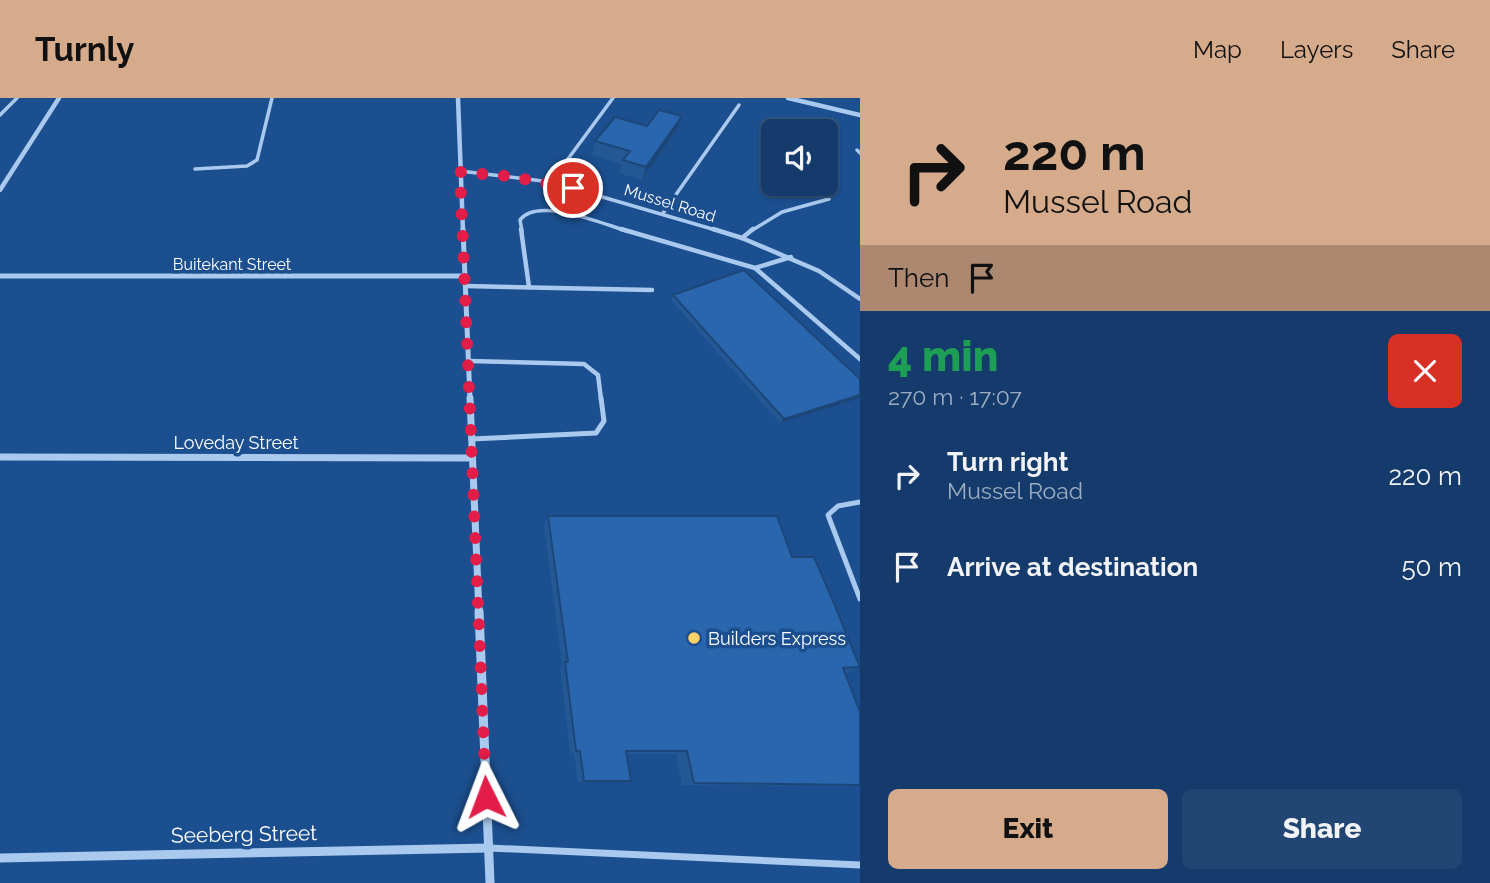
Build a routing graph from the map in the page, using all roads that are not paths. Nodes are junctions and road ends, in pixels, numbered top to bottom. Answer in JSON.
{"nodes":[{"id":1,"x":17,"y":98,"type":"edge"},
{"id":2,"x":59,"y":98,"type":"edge"},
{"id":3,"x":272,"y":98,"type":"edge"},
{"id":4,"x":458,"y":98,"type":"edge"},
{"id":5,"x":613,"y":98,"type":"edge"},
{"id":6,"x":788,"y":98,"type":"edge"},
{"id":7,"x":739,"y":105,"type":"dead end"},
{"id":8,"x":0,"y":114,"type":"edge"},
{"id":9,"x":860,"y":116,"type":"edge"},
{"id":10,"x":195,"y":169,"type":"dead end"},
{"id":11,"x":460,"y":172,"type":"junction"},
{"id":12,"x":551,"y":182,"type":"junction"},
{"id":13,"x":0,"y":190,"type":"edge"},
{"id":14,"x":829,"y":199,"type":"dead end"},
{"id":15,"x":663,"y":213,"type":"junction"},
{"id":16,"x":742,"y":238,"type":"junction"},
{"id":17,"x":791,"y":257,"type":"junction"},
{"id":18,"x":755,"y":268,"type":"junction"},
{"id":19,"x":0,"y":276,"type":"edge"},
{"id":20,"x":464,"y":276,"type":"junction"},
{"id":21,"x":464,"y":286,"type":"junction"},
{"id":22,"x":530,"y":287,"type":"junction"},
{"id":23,"x":652,"y":290,"type":"dead end"},
{"id":24,"x":860,"y":299,"type":"edge"},
{"id":25,"x":860,"y":359,"type":"edge"},
{"id":26,"x":468,"y":361,"type":"junction"},
{"id":27,"x":471,"y":439,"type":"junction"},
{"id":28,"x":0,"y":457,"type":"edge"},
{"id":29,"x":472,"y":458,"type":"junction"},
{"id":30,"x":860,"y":502,"type":"edge"},
{"id":31,"x":860,"y":598,"type":"edge"},
{"id":32,"x":489,"y":848,"type":"junction"},
{"id":33,"x":0,"y":858,"type":"edge"},
{"id":34,"x":860,"y":865,"type":"edge"},
{"id":35,"x":490,"y":883,"type":"edge"}],
"edges":[{"from":1,"to":8,"type":"lane"},
{"from":2,"to":13,"type":"street"},
{"from":3,"to":10,"type":"lane"},
{"from":4,"to":11,"type":"street"},
{"from":5,"to":12,"type":"lane"},
{"from":6,"to":9,"type":"street"},
{"from":7,"to":15,"type":"lane"},
{"from":11,"to":12,"type":"lane","name":"Mussel Road"},
{"from":11,"to":20,"type":"street"},
{"from":12,"to":15,"type":"lane","name":"Mussel Road"},
{"from":14,"to":16,"type":"lane"},
{"from":15,"to":16,"type":"lane","name":"Mussel Road"},
{"from":16,"to":17,"type":"lane","name":"Mussel Road"},
{"from":17,"to":18,"type":"lane"},
{"from":17,"to":24,"type":"lane","name":"Mussel Road"},
{"from":18,"to":22,"type":"lane"},
{"from":18,"to":25,"type":"lane"},
{"from":19,"to":20,"type":"street","name":"Buitekant Street"},
{"from":20,"to":21,"type":"street"},
{"from":21,"to":22,"type":"lane"},
{"from":21,"to":26,"type":"street"},
{"from":22,"to":23,"type":"lane"},
{"from":26,"to":27,"type":"street"},
{"from":26,"to":27,"type":"lane"},
{"from":27,"to":29,"type":"street"},
{"from":28,"to":29,"type":"street","name":"Loveday Street"},
{"from":29,"to":32,"type":"street"},
{"from":30,"to":31,"type":"lane"},
{"from":32,"to":33,"type":"street","name":"Seeberg Street"},
{"from":32,"to":34,"type":"lane"},
{"from":32,"to":35,"type":"street"}]}
